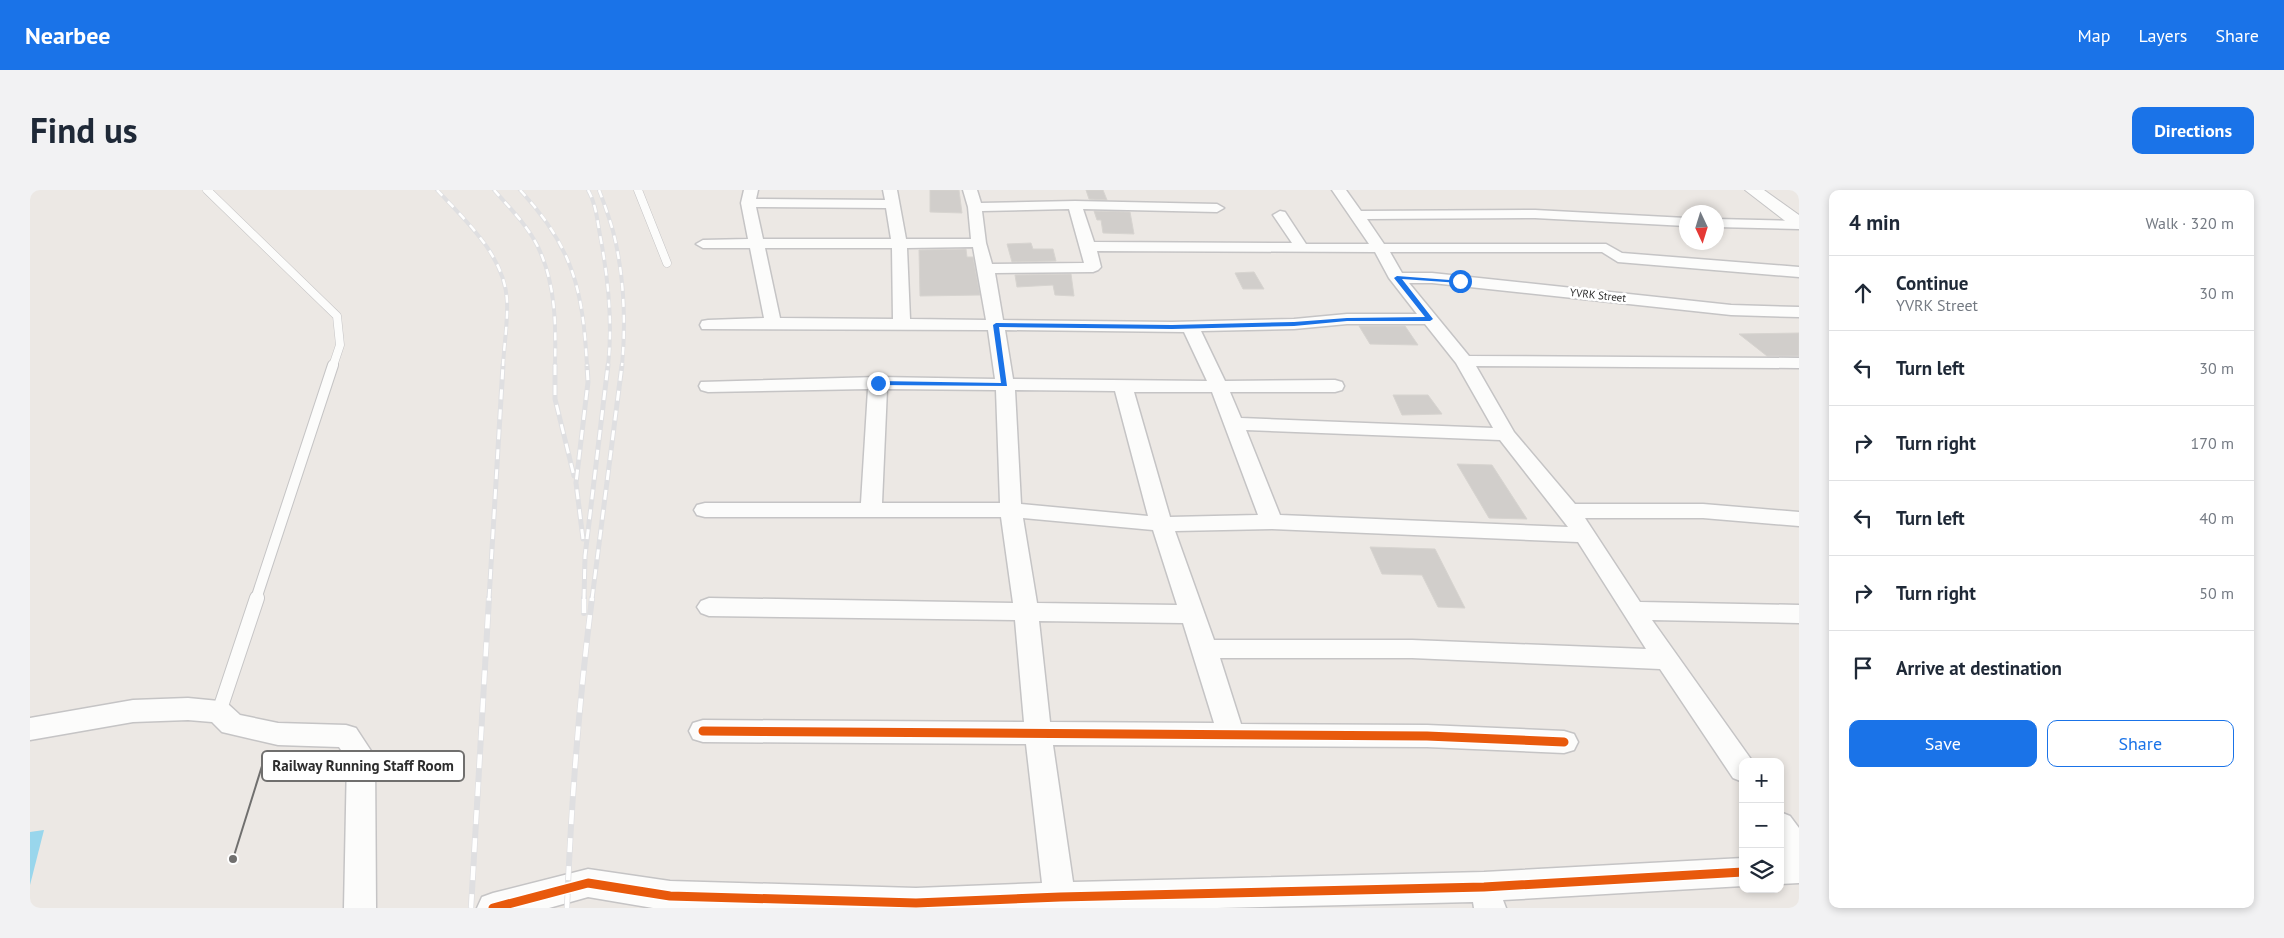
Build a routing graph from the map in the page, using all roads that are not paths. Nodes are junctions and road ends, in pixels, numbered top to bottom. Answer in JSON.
{"nodes":[{"id":1,"x":207,"y":190,"type":"edge"},
{"id":2,"x":638,"y":190,"type":"edge"},
{"id":3,"x":970,"y":190,"type":"edge"},
{"id":4,"x":1339,"y":190,"type":"edge"},
{"id":5,"x":1753,"y":190,"type":"edge"},
{"id":6,"x":749,"y":197,"type":"edge"},
{"id":7,"x":891,"y":197,"type":"edge"},
{"id":8,"x":1075,"y":205,"type":"junction"},
{"id":9,"x":975,"y":207,"type":"junction"},
{"id":10,"x":1217,"y":208,"type":"dead end"},
{"id":11,"x":1280,"y":215,"type":"dead end"},
{"id":12,"x":1355,"y":215,"type":"junction"},
{"id":13,"x":1679,"y":222,"type":"edge"},
{"id":14,"x":1724,"y":222,"type":"edge"},
{"id":15,"x":1799,"y":224,"type":"edge"},
{"id":16,"x":899,"y":243,"type":"junction"},
{"id":17,"x":979,"y":243,"type":"junction"},
{"id":18,"x":703,"y":244,"type":"dead end"},
{"id":19,"x":758,"y":244,"type":"junction"},
{"id":20,"x":1088,"y":246,"type":"junction"},
{"id":21,"x":1379,"y":247,"type":"junction"},
{"id":22,"x":1302,"y":248,"type":"junction"},
{"id":23,"x":667,"y":263,"type":"dead end"},
{"id":24,"x":986,"y":269,"type":"junction"},
{"id":25,"x":1799,"y":272,"type":"edge"},
{"id":26,"x":1397,"y":278,"type":"junction"},
{"id":27,"x":1799,"y":312,"type":"edge"},
{"id":28,"x":1430,"y":319,"type":"junction"},
{"id":29,"x":773,"y":323,"type":"junction"},
{"id":30,"x":708,"y":325,"type":"dead end"},
{"id":31,"x":902,"y":325,"type":"junction"},
{"id":32,"x":996,"y":325,"type":"junction"},
{"id":33,"x":1190,"y":326,"type":"junction"},
{"id":34,"x":1464,"y":361,"type":"junction"},
{"id":35,"x":1799,"y":363,"type":"edge"},
{"id":36,"x":878,"y":383,"type":"junction"},
{"id":37,"x":1005,"y":385,"type":"junction"},
{"id":38,"x":708,"y":386,"type":"dead end"},
{"id":39,"x":1123,"y":386,"type":"junction"},
{"id":40,"x":1335,"y":386,"type":"dead end"},
{"id":41,"x":1218,"y":387,"type":"junction"},
{"id":42,"x":1233,"y":424,"type":"junction"},
{"id":43,"x":1506,"y":434,"type":"junction"},
{"id":44,"x":705,"y":510,"type":"dead end"},
{"id":45,"x":871,"y":510,"type":"junction"},
{"id":46,"x":1011,"y":510,"type":"junction"},
{"id":47,"x":1569,"y":511,"type":"junction"},
{"id":48,"x":1799,"y":519,"type":"edge"},
{"id":49,"x":1272,"y":522,"type":"junction"},
{"id":50,"x":1161,"y":524,"type":"junction"},
{"id":51,"x":1584,"y":535,"type":"junction"},
{"id":52,"x":709,"y":607,"type":"dead end"},
{"id":53,"x":1026,"y":610,"type":"junction"},
{"id":54,"x":1633,"y":611,"type":"junction"},
{"id":55,"x":1192,"y":614,"type":"junction"},
{"id":56,"x":1799,"y":614,"type":"edge"},
{"id":57,"x":1205,"y":649,"type":"junction"},
{"id":58,"x":1667,"y":660,"type":"junction"},
{"id":59,"x":219,"y":712,"type":"junction"},
{"id":60,"x":30,"y":729,"type":"edge"},
{"id":61,"x":703,"y":731,"type":"dead end"},
{"id":62,"x":1038,"y":733,"type":"junction"},
{"id":63,"x":1231,"y":736,"type":"junction"},
{"id":64,"x":1564,"y":742,"type":"dead end"},
{"id":65,"x":1739,"y":764,"type":"edge"},
{"id":66,"x":1784,"y":831,"type":"edge"},
{"id":67,"x":1799,"y":852,"type":"edge"},
{"id":68,"x":1799,"y":869,"type":"edge"},
{"id":69,"x":1784,"y":870,"type":"edge"},
{"id":70,"x":1739,"y":872,"type":"edge"},
{"id":71,"x":1486,"y":898,"type":"edge"},
{"id":72,"x":1061,"y":902,"type":"edge"},
{"id":73,"x":916,"y":905,"type":"edge"},
{"id":74,"x":360,"y":908,"type":"edge"},
{"id":75,"x":493,"y":908,"type":"edge"}],
"edges":[{"from":1,"to":59,"type":"lane"},
{"from":2,"to":23,"type":"lane"},
{"from":3,"to":9,"type":"street"},
{"from":4,"to":12,"type":"street"},
{"from":5,"to":15,"type":"main road"},
{"from":6,"to":7,"type":"street"},
{"from":6,"to":19,"type":"street"},
{"from":7,"to":16,"type":"street"},
{"from":8,"to":9,"type":"street"},
{"from":8,"to":10,"type":"street"},
{"from":8,"to":20,"type":"street"},
{"from":9,"to":17,"type":"street"},
{"from":11,"to":22,"type":"street"},
{"from":12,"to":13,"type":"street"},
{"from":12,"to":21,"type":"street"},
{"from":14,"to":15,"type":"street"},
{"from":16,"to":17,"type":"street"},
{"from":16,"to":19,"type":"street"},
{"from":16,"to":31,"type":"street"},
{"from":17,"to":24,"type":"street"},
{"from":18,"to":19,"type":"street"},
{"from":19,"to":29,"type":"street"},
{"from":20,"to":22,"type":"street"},
{"from":20,"to":24,"type":"street"},
{"from":21,"to":22,"type":"street"},
{"from":21,"to":25,"type":"street"},
{"from":21,"to":26,"type":"street"},
{"from":24,"to":32,"type":"street"},
{"from":26,"to":27,"type":"street","name":"YVRK Street"},
{"from":26,"to":28,"type":"street"},
{"from":28,"to":33,"type":"street"},
{"from":28,"to":34,"type":"street"},
{"from":29,"to":30,"type":"street"},
{"from":29,"to":31,"type":"street"},
{"from":31,"to":32,"type":"street"},
{"from":32,"to":33,"type":"street"},
{"from":32,"to":37,"type":"street"},
{"from":33,"to":41,"type":"street"},
{"from":34,"to":35,"type":"street"},
{"from":34,"to":43,"type":"street"},
{"from":36,"to":37,"type":"street"},
{"from":36,"to":38,"type":"street"},
{"from":36,"to":45,"type":"street"},
{"from":37,"to":39,"type":"street"},
{"from":37,"to":46,"type":"street"},
{"from":39,"to":41,"type":"street"},
{"from":39,"to":50,"type":"street"},
{"from":40,"to":41,"type":"street"},
{"from":41,"to":42,"type":"street"},
{"from":42,"to":43,"type":"street"},
{"from":42,"to":49,"type":"street"},
{"from":43,"to":47,"type":"street"},
{"from":44,"to":45,"type":"street"},
{"from":45,"to":46,"type":"street"},
{"from":46,"to":50,"type":"street"},
{"from":46,"to":53,"type":"street"},
{"from":47,"to":48,"type":"street"},
{"from":47,"to":51,"type":"street"},
{"from":49,"to":50,"type":"street"},
{"from":49,"to":51,"type":"street"},
{"from":50,"to":55,"type":"street"},
{"from":51,"to":54,"type":"street"},
{"from":52,"to":53,"type":"street"},
{"from":53,"to":55,"type":"street"},
{"from":53,"to":62,"type":"street"},
{"from":54,"to":56,"type":"street"},
{"from":54,"to":58,"type":"street"},
{"from":55,"to":57,"type":"street"},
{"from":57,"to":58,"type":"street"},
{"from":57,"to":63,"type":"street"},
{"from":58,"to":65,"type":"street"},
{"from":59,"to":60,"type":"street"},
{"from":59,"to":74,"type":"street"},
{"from":61,"to":62,"type":"street"},
{"from":62,"to":63,"type":"street"},
{"from":62,"to":72,"type":"street"},
{"from":63,"to":64,"type":"street"},
{"from":66,"to":67,"type":"street"},
{"from":68,"to":69,"type":"street"},
{"from":70,"to":71,"type":"street"},
{"from":71,"to":72,"type":"street"},
{"from":72,"to":73,"type":"street"},
{"from":73,"to":75,"type":"street"}]}
